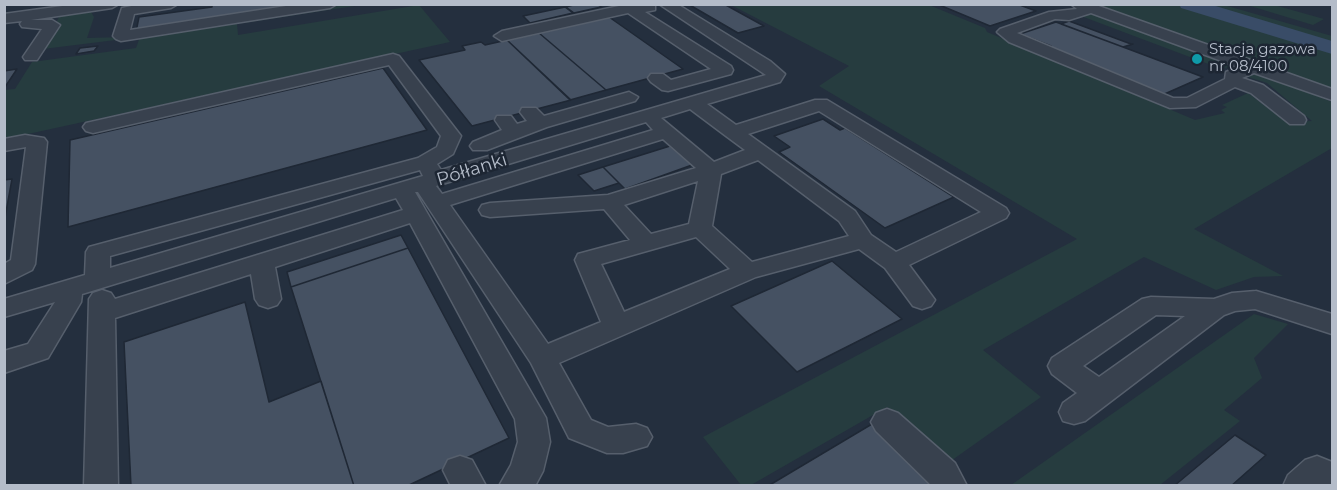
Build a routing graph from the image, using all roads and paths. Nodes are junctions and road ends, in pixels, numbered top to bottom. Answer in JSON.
{"nodes":[{"id":1,"x":171,"y":4,"type":"edge"},
{"id":2,"x":330,"y":4,"type":"edge"},
{"id":3,"x":661,"y":4,"type":"edge"},
{"id":4,"x":666,"y":4,"type":"edge"},
{"id":5,"x":108,"y":5,"type":"edge"},
{"id":6,"x":35,"y":10,"type":"edge"},
{"id":7,"x":634,"y":10,"type":"junction"},
{"id":8,"x":1079,"y":10,"type":"edge"},
{"id":9,"x":8,"y":23,"type":"edge"},
{"id":10,"x":124,"y":24,"type":"junction"},
{"id":11,"x":502,"y":36,"type":"dead end"},
{"id":12,"x":32,"y":57,"type":"dead end"},
{"id":13,"x":1253,"y":67,"type":"junction"},
{"id":14,"x":1233,"y":78,"type":"junction"},
{"id":15,"x":1332,"y":95,"type":"edge"},
{"id":16,"x":799,"y":96,"type":"dead end"},
{"id":17,"x":694,"y":103,"type":"junction"},
{"id":18,"x":649,"y":117,"type":"junction"},
{"id":19,"x":1297,"y":120,"type":"dead end"},
{"id":20,"x":93,"y":127,"type":"dead end"},
{"id":21,"x":726,"y":127,"type":"junction"},
{"id":22,"x":666,"y":132,"type":"junction"},
{"id":23,"x":4,"y":145,"type":"edge"},
{"id":24,"x":480,"y":146,"type":"dead end"},
{"id":25,"x":760,"y":152,"type":"junction"},
{"id":26,"x":711,"y":170,"type":"junction"},
{"id":27,"x":423,"y":189,"type":"junction"},
{"id":28,"x":610,"y":202,"type":"junction"},
{"id":29,"x":490,"y":210,"type":"dead end"},
{"id":30,"x":700,"y":228,"type":"junction"},
{"id":31,"x":863,"y":240,"type":"junction"},
{"id":32,"x":646,"y":244,"type":"junction"},
{"id":33,"x":262,"y":262,"type":"junction"},
{"id":34,"x":894,"y":262,"type":"junction"},
{"id":35,"x":747,"y":272,"type":"junction"},
{"id":36,"x":4,"y":276,"type":"edge"},
{"id":37,"x":100,"y":279,"type":"junction"},
{"id":38,"x":70,"y":288,"type":"junction"},
{"id":39,"x":268,"y":299,"type":"dead end"},
{"id":40,"x":922,"y":300,"type":"dead end"},
{"id":41,"x":4,"y":308,"type":"edge"},
{"id":42,"x":1215,"y":308,"type":"junction"},
{"id":43,"x":102,"y":313,"type":"junction"},
{"id":44,"x":1332,"y":324,"type":"edge"},
{"id":45,"x":617,"y":326,"type":"junction"},
{"id":46,"x":542,"y":358,"type":"junction"},
{"id":47,"x":4,"y":362,"type":"edge"},
{"id":48,"x":1100,"y":394,"type":"junction"},
{"id":49,"x":1074,"y":412,"type":"dead end"},
{"id":50,"x":888,"y":422,"type":"dead end"},
{"id":51,"x":636,"y":437,"type":"dead end"},
{"id":52,"x":1332,"y":480,"type":"edge"},
{"id":53,"x":101,"y":486,"type":"edge"},
{"id":54,"x":516,"y":486,"type":"edge"},
{"id":55,"x":950,"y":486,"type":"edge"},
{"id":56,"x":1300,"y":486,"type":"edge"}],
"edges":[{"from":1,"to":10,"type":"street"},
{"from":2,"to":10,"type":"street"},
{"from":3,"to":7,"type":"street"},
{"from":4,"to":17,"type":"street","name":"Półłanki"},
{"from":5,"to":6,"type":"street"},
{"from":5,"to":10,"type":"street"},
{"from":6,"to":9,"type":"street"},
{"from":7,"to":11,"type":"street"},
{"from":7,"to":24,"type":"street"},
{"from":8,"to":13,"type":"street"},
{"from":8,"to":14,"type":"street"},
{"from":8,"to":14,"type":"street"},
{"from":9,"to":12,"type":"street"},
{"from":13,"to":14,"type":"street"},
{"from":13,"to":15,"type":"street"},
{"from":14,"to":19,"type":"street"},
{"from":16,"to":21,"type":"street"},
{"from":17,"to":18,"type":"street","name":"Półłanki"},
{"from":17,"to":21,"type":"street"},
{"from":18,"to":22,"type":"street"},
{"from":18,"to":27,"type":"street","name":"Półłanki"},
{"from":20,"to":27,"type":"street"},
{"from":21,"to":25,"type":"street"},
{"from":21,"to":34,"type":"street"},
{"from":22,"to":26,"type":"street"},
{"from":22,"to":27,"type":"street"},
{"from":23,"to":36,"type":"street"},
{"from":25,"to":26,"type":"street"},
{"from":25,"to":31,"type":"street"},
{"from":26,"to":28,"type":"street"},
{"from":26,"to":30,"type":"street"},
{"from":27,"to":33,"type":"street"},
{"from":27,"to":37,"type":"street","name":"Półłanki"},
{"from":27,"to":37,"type":"street"},
{"from":27,"to":46,"type":"street"},
{"from":27,"to":54,"type":"street"},
{"from":28,"to":29,"type":"street"},
{"from":28,"to":32,"type":"street"},
{"from":30,"to":32,"type":"street"},
{"from":30,"to":35,"type":"street"},
{"from":31,"to":34,"type":"street"},
{"from":31,"to":35,"type":"street"},
{"from":32,"to":45,"type":"street"},
{"from":33,"to":39,"type":"street"},
{"from":33,"to":43,"type":"street"},
{"from":34,"to":40,"type":"street"},
{"from":35,"to":45,"type":"street"},
{"from":37,"to":38,"type":"street","name":"Półłanki"},
{"from":37,"to":43,"type":"street"},
{"from":38,"to":41,"type":"street","name":"Półłanki"},
{"from":38,"to":47,"type":"street"},
{"from":42,"to":44,"type":"street"},
{"from":42,"to":48,"type":"street"},
{"from":42,"to":48,"type":"street"},
{"from":43,"to":53,"type":"street"},
{"from":45,"to":46,"type":"street"},
{"from":46,"to":51,"type":"street"},
{"from":48,"to":49,"type":"street"},
{"from":50,"to":55,"type":"street"},
{"from":52,"to":56,"type":"street"}]}
